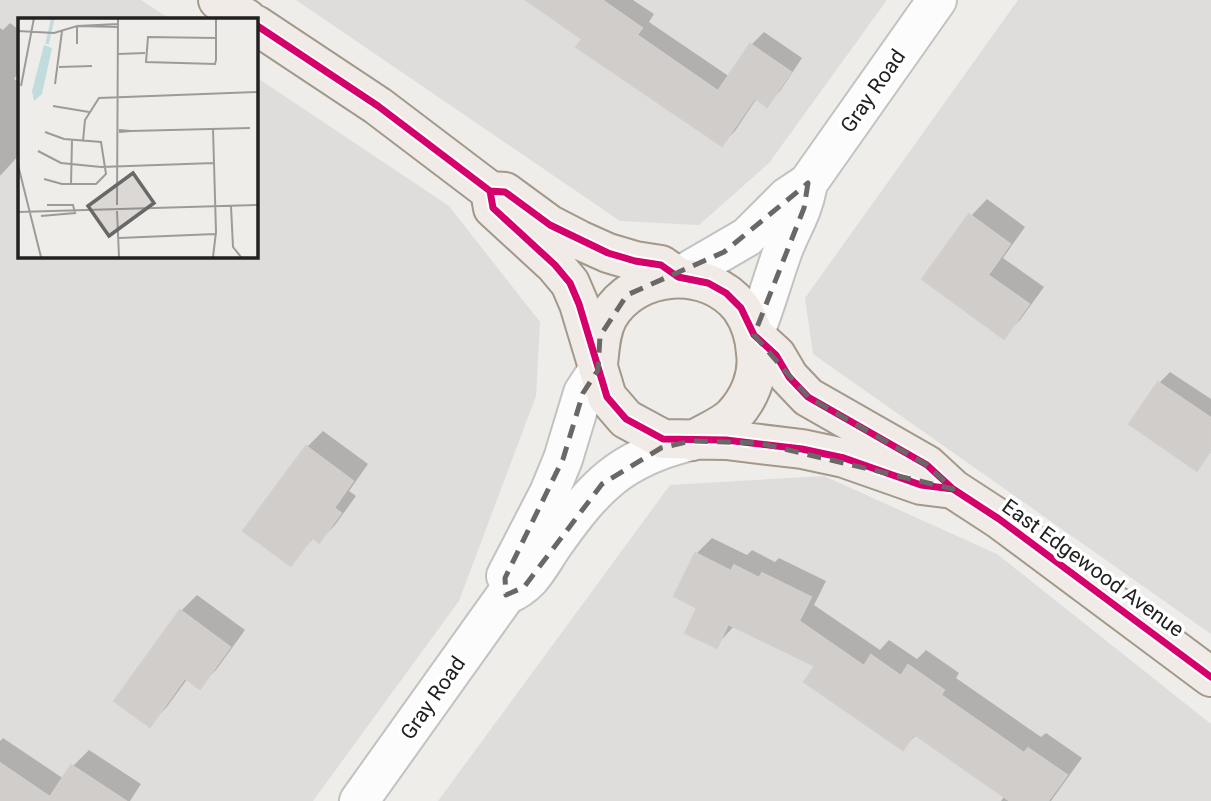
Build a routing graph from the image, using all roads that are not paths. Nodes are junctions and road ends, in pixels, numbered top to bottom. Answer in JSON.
{"nodes":[{"id":1,"x":218,"y":0,"type":"edge"},
{"id":2,"x":937,"y":0,"type":"edge"},
{"id":3,"x":245,"y":18,"type":"edge"},
{"id":4,"x":257,"y":26,"type":"edge"},
{"id":5,"x":808,"y":183,"type":"junction"},
{"id":6,"x":490,"y":191,"type":"junction"},
{"id":7,"x":678,"y":277,"type":"junction"},
{"id":8,"x":754,"y":335,"type":"junction"},
{"id":9,"x":598,"y":370,"type":"junction"},
{"id":10,"x":691,"y":441,"type":"junction"},
{"id":11,"x":953,"y":489,"type":"junction"},
{"id":12,"x":506,"y":595,"type":"junction"},
{"id":13,"x":1211,"y":677,"type":"edge"},
{"id":14,"x":359,"y":801,"type":"edge"}],
"edges":[{"from":1,"to":3,"type":"main road"},
{"from":2,"to":5,"type":"street","name":"Gray Road"},
{"from":4,"to":6,"type":"main road"},
{"from":5,"to":7,"type":"street","name":"Gray Road"},
{"from":5,"to":8,"type":"street","name":"Gray Road"},
{"from":6,"to":7,"type":"main road"},
{"from":6,"to":9,"type":"main road"},
{"from":7,"to":8,"type":"main road"},
{"from":7,"to":9,"type":"main road"},
{"from":8,"to":10,"type":"main road"},
{"from":8,"to":11,"type":"main road","name":"East Edgewood Avenue"},
{"from":9,"to":10,"type":"main road"},
{"from":9,"to":12,"type":"street","name":"Gray Road"},
{"from":10,"to":11,"type":"main road","name":"East Edgewood Avenue"},
{"from":10,"to":12,"type":"street","name":"Gray Road"},
{"from":11,"to":13,"type":"main road","name":"East Edgewood Avenue"},
{"from":12,"to":14,"type":"street","name":"Gray Road"}]}
